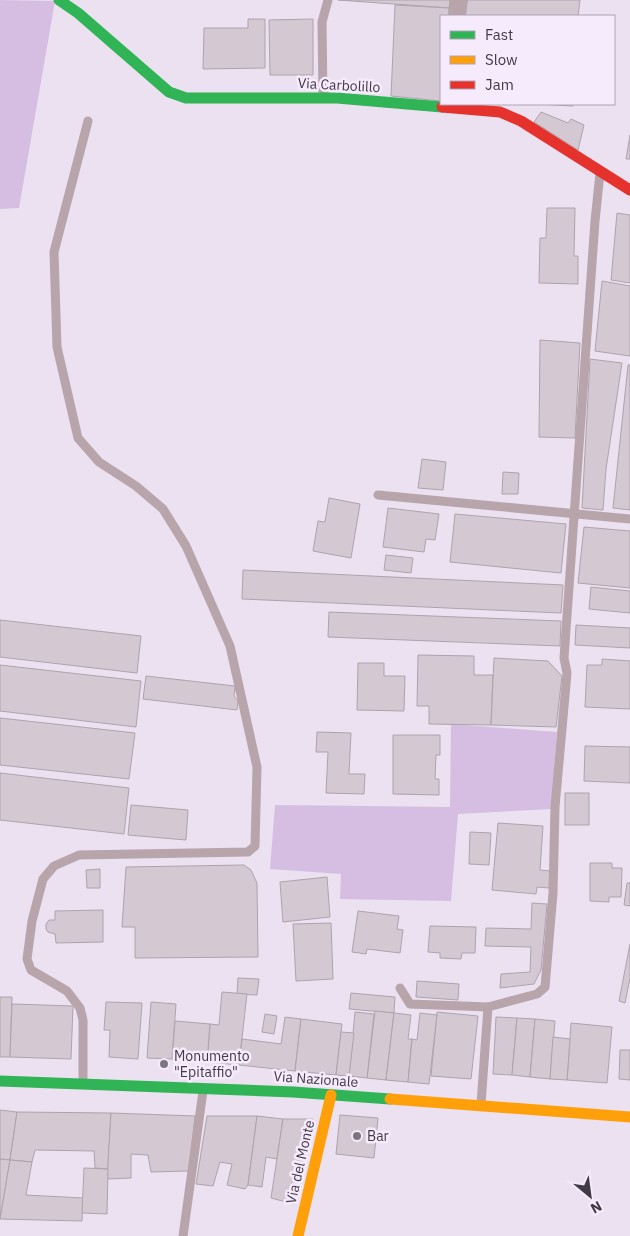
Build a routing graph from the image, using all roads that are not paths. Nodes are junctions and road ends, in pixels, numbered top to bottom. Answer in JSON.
{"nodes":[{"id":1,"x":59,"y":0,"type":"edge"},
{"id":2,"x":328,"y":0,"type":"edge"},
{"id":3,"x":459,"y":0,"type":"edge"},
{"id":4,"x":457,"y":15,"type":"edge"},
{"id":5,"x":323,"y":98,"type":"junction"},
{"id":6,"x":455,"y":106,"type":"edge"},
{"id":7,"x":88,"y":122,"type":"dead end"},
{"id":8,"x":600,"y":171,"type":"junction"},
{"id":9,"x":630,"y":190,"type":"edge"},
{"id":10,"x":378,"y":495,"type":"dead end"},
{"id":11,"x":573,"y":514,"type":"junction"},
{"id":12,"x":630,"y":519,"type":"edge"},
{"id":13,"x":400,"y":988,"type":"dead end"},
{"id":14,"x":488,"y":1008,"type":"junction"},
{"id":15,"x":0,"y":1081,"type":"edge"},
{"id":16,"x":83,"y":1084,"type":"junction"},
{"id":17,"x":203,"y":1088,"type":"junction"},
{"id":18,"x":331,"y":1095,"type":"junction"},
{"id":19,"x":481,"y":1106,"type":"junction"},
{"id":20,"x":630,"y":1117,"type":"edge"},
{"id":21,"x":183,"y":1236,"type":"edge"},
{"id":22,"x":298,"y":1236,"type":"edge"}],
"edges":[{"from":1,"to":5,"type":"street","name":"Via Carbolillo"},
{"from":2,"to":5,"type":"lane"},
{"from":3,"to":4,"type":"street"},
{"from":5,"to":6,"type":"street","name":"Via Carbolillo"},
{"from":6,"to":8,"type":"street","name":"Via Carbolillo"},
{"from":7,"to":16,"type":"lane"},
{"from":8,"to":9,"type":"street","name":"Via Carbolillo"},
{"from":8,"to":11,"type":"lane"},
{"from":10,"to":11,"type":"lane"},
{"from":11,"to":12,"type":"lane"},
{"from":11,"to":14,"type":"lane"},
{"from":13,"to":14,"type":"lane"},
{"from":14,"to":19,"type":"lane"},
{"from":15,"to":16,"type":"street","name":"Via Nazionale"},
{"from":16,"to":17,"type":"street","name":"Via Nazionale"},
{"from":17,"to":18,"type":"street","name":"Via Nazionale"},
{"from":17,"to":21,"type":"lane"},
{"from":18,"to":19,"type":"street","name":"Via Nazionale"},
{"from":18,"to":22,"type":"street","name":"Via del Monte"},
{"from":19,"to":20,"type":"street","name":"Via Nazionale"}]}
